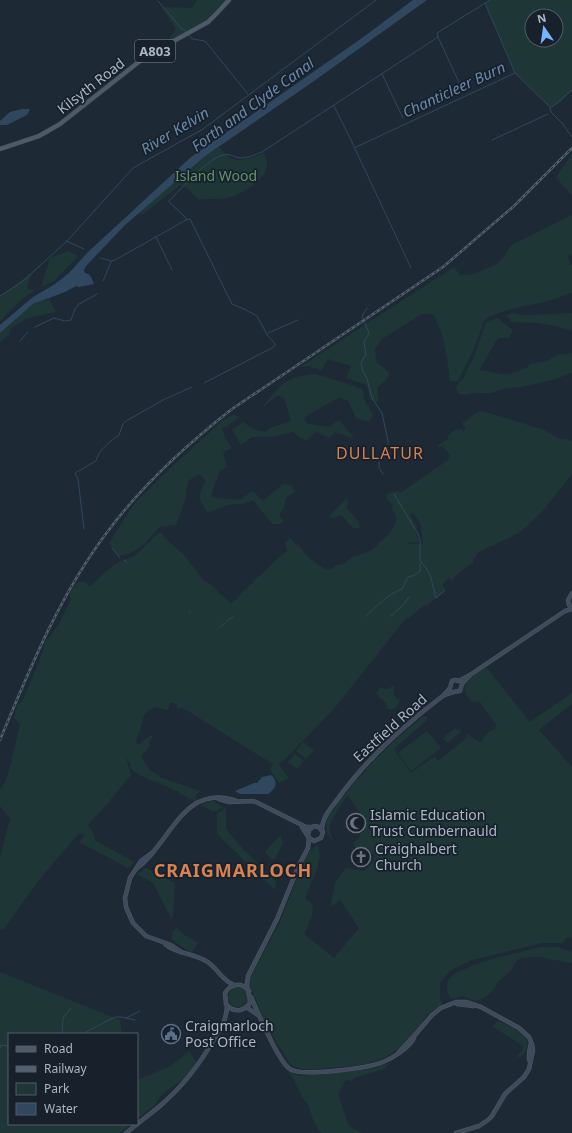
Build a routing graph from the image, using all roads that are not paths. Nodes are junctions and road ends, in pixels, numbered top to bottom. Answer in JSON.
{"nodes":[{"id":1,"x":229,"y":0,"type":"edge"},
{"id":2,"x":0,"y":149,"type":"edge"},
{"id":3,"x":572,"y":593,"type":"edge"},
{"id":4,"x":568,"y":603,"type":"junction"},
{"id":5,"x":572,"y":608,"type":"edge"},
{"id":6,"x":565,"y":611,"type":"junction"},
{"id":7,"x":461,"y":683,"type":"junction"},
{"id":8,"x":450,"y":688,"type":"junction"},
{"id":9,"x":453,"y":692,"type":"junction"},
{"id":10,"x":444,"y":696,"type":"junction"},
{"id":11,"x":325,"y":817,"type":"junction"},
{"id":12,"x":300,"y":824,"type":"junction"},
{"id":13,"x":312,"y":827,"type":"junction"},
{"id":14,"x":322,"y":830,"type":"junction"},
{"id":15,"x":309,"y":837,"type":"junction"},
{"id":16,"x":318,"y":840,"type":"junction"},
{"id":17,"x":308,"y":848,"type":"junction"},
{"id":18,"x":248,"y":976,"type":"junction"},
{"id":19,"x":224,"y":978,"type":"junction"},
{"id":20,"x":236,"y":985,"type":"junction"},
{"id":21,"x":226,"y":992,"type":"junction"},
{"id":22,"x":250,"y":994,"type":"junction"},
{"id":23,"x":227,"y":1006,"type":"junction"},
{"id":24,"x":246,"y":1007,"type":"junction"},
{"id":25,"x":235,"y":1011,"type":"junction"},
{"id":26,"x":259,"y":1016,"type":"junction"},
{"id":27,"x":225,"y":1020,"type":"junction"},
{"id":28,"x":138,"y":1123,"type":"edge"},
{"id":29,"x":136,"y":1125,"type":"edge"},
{"id":30,"x":126,"y":1133,"type":"edge"},
{"id":31,"x":456,"y":1133,"type":"edge"}],
"edges":[{"from":1,"to":2,"type":"main road","name":"Kilsyth Road","number":"A803"},
{"from":3,"to":4,"type":"street"},
{"from":4,"to":5,"type":"street"},
{"from":4,"to":6,"type":"street"},
{"from":5,"to":6,"type":"street","name":"Eastfield Road"},
{"from":6,"to":7,"type":"street","name":"Eastfield Road"},
{"from":7,"to":8,"type":"street","name":"Eastfield Road"},
{"from":7,"to":9,"type":"street","name":"Eastfield Road"},
{"from":8,"to":9,"type":"street"},
{"from":8,"to":10,"type":"street","name":"Eastfield Road"},
{"from":9,"to":10,"type":"street","name":"Eastfield Road"},
{"from":10,"to":11,"type":"street","name":"Eastfield Road"},
{"from":11,"to":13,"type":"street","name":"Eastfield Road"},
{"from":11,"to":14,"type":"street","name":"Eastfield Road"},
{"from":12,"to":13,"type":"street"},
{"from":12,"to":15,"type":"street"},
{"from":12,"to":19,"type":"street"},
{"from":13,"to":14,"type":"street"},
{"from":13,"to":15,"type":"street"},
{"from":14,"to":16,"type":"street"},
{"from":15,"to":16,"type":"street"},
{"from":15,"to":17,"type":"street"},
{"from":16,"to":17,"type":"street"},
{"from":17,"to":18,"type":"street"},
{"from":18,"to":20,"type":"street"},
{"from":18,"to":22,"type":"street"},
{"from":19,"to":20,"type":"street"},
{"from":19,"to":21,"type":"street"},
{"from":20,"to":21,"type":"street"},
{"from":20,"to":22,"type":"street"},
{"from":21,"to":23,"type":"street"},
{"from":22,"to":24,"type":"street"},
{"from":22,"to":26,"type":"street"},
{"from":23,"to":25,"type":"street"},
{"from":23,"to":27,"type":"street"},
{"from":24,"to":25,"type":"street"},
{"from":24,"to":26,"type":"street"},
{"from":25,"to":27,"type":"street"},
{"from":26,"to":31,"type":"street"},
{"from":27,"to":28,"type":"street"},
{"from":29,"to":30,"type":"street"}]}
